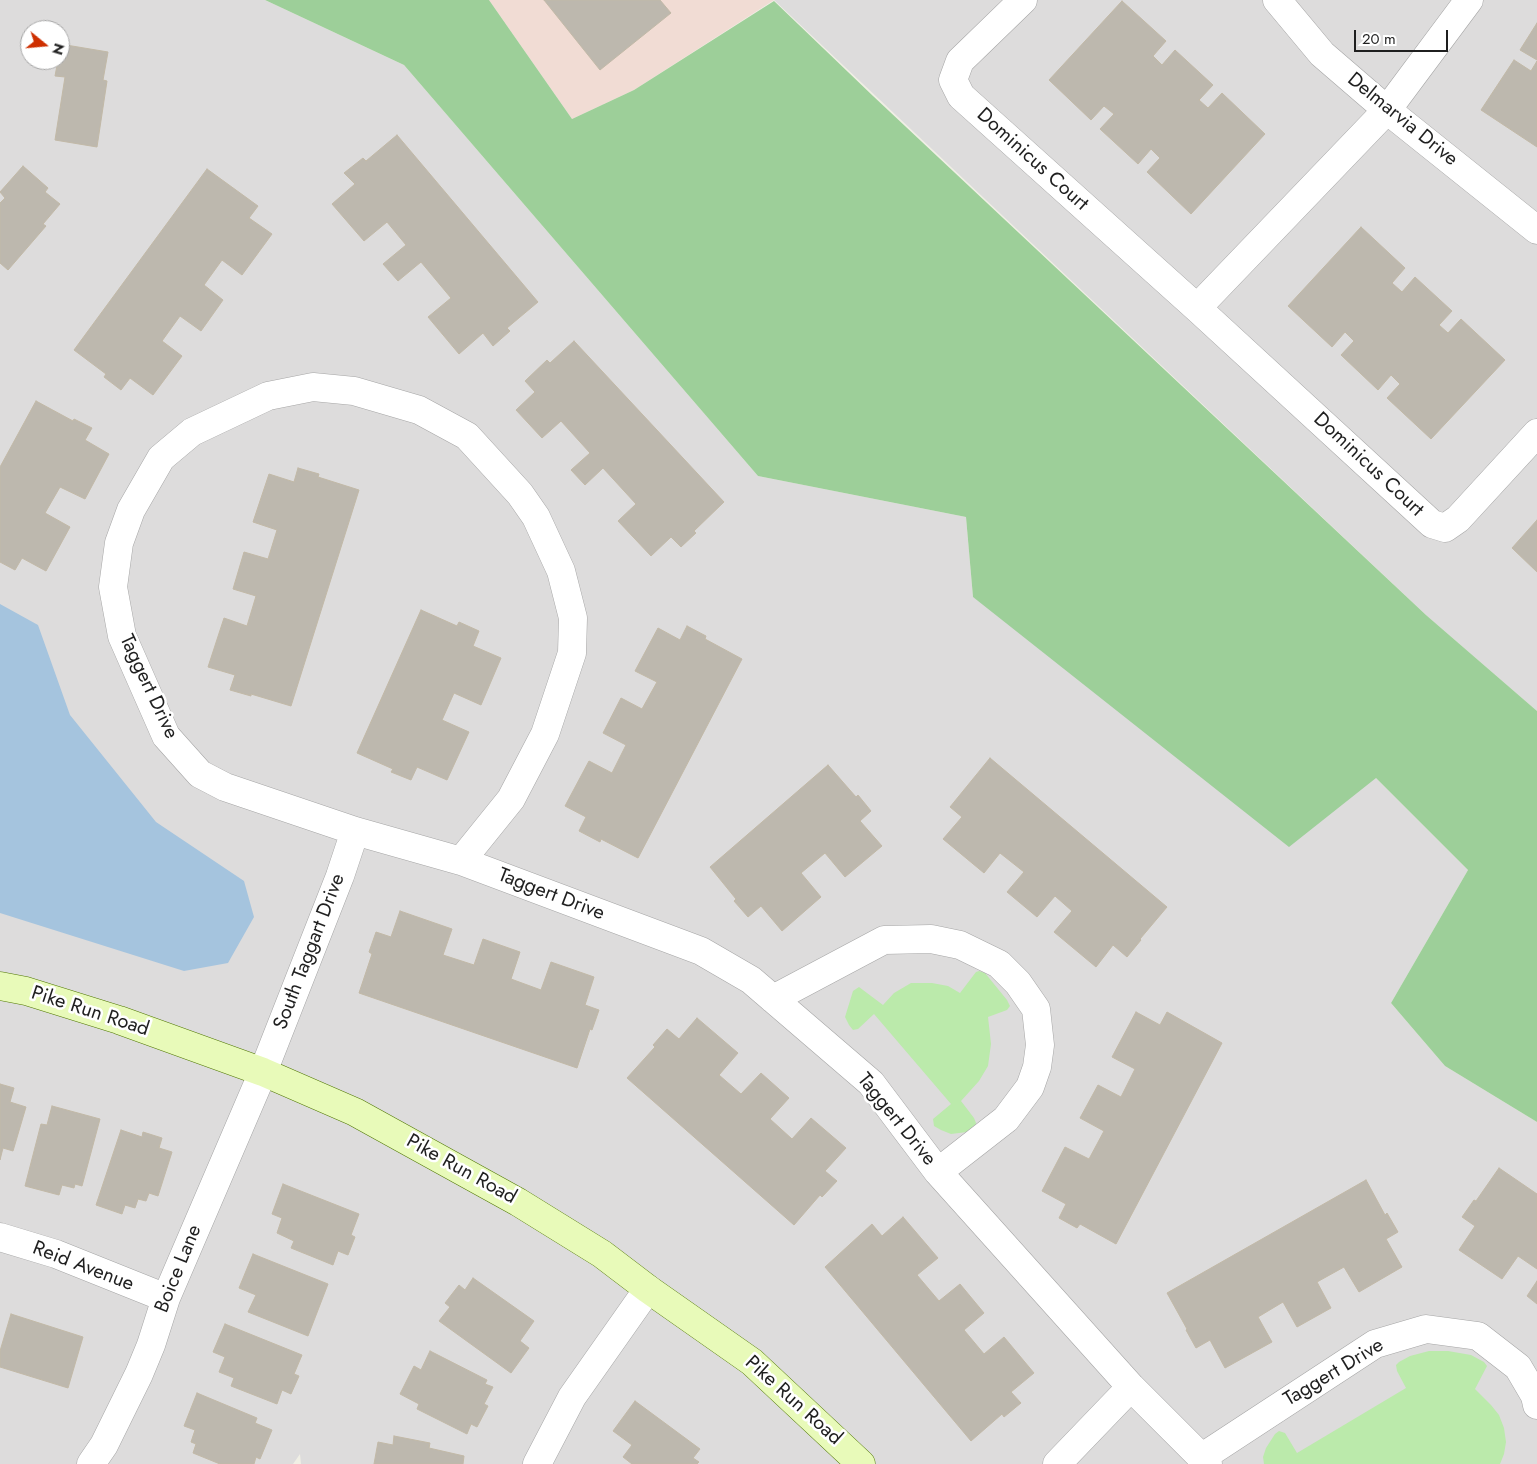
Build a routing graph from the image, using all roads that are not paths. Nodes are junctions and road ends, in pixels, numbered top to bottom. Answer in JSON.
{"nodes":[{"id":1,"x":1023,"y":0,"type":"edge"},
{"id":2,"x":1278,"y":0,"type":"edge"},
{"id":3,"x":1469,"y":0,"type":"edge"},
{"id":4,"x":1388,"y":110,"type":"junction"},
{"id":5,"x":1537,"y":230,"type":"edge"},
{"id":6,"x":1197,"y":308,"type":"junction"},
{"id":7,"x":1537,"y":433,"type":"edge"},
{"id":8,"x":355,"y":831,"type":"junction"},
{"id":9,"x":461,"y":861,"type":"junction"},
{"id":10,"x":0,"y":986,"type":"edge"},
{"id":11,"x":773,"y":999,"type":"junction"},
{"id":12,"x":263,"y":1072,"type":"junction"},
{"id":13,"x":938,"y":1172,"type":"junction"},
{"id":14,"x":0,"y":1237,"type":"edge"},
{"id":15,"x":648,"y":1289,"type":"junction"},
{"id":16,"x":166,"y":1298,"type":"junction"},
{"id":17,"x":1132,"y":1386,"type":"junction"},
{"id":18,"x":1537,"y":1405,"type":"edge"},
{"id":19,"x":1205,"y":1461,"type":"edge"},
{"id":20,"x":91,"y":1464,"type":"edge"},
{"id":21,"x":537,"y":1464,"type":"edge"},
{"id":22,"x":862,"y":1464,"type":"edge"},
{"id":23,"x":1057,"y":1464,"type":"edge"}],
"edges":[{"from":1,"to":6,"type":"street","name":"Dominicus Court"},
{"from":2,"to":4,"type":"street","name":"Delmarvia Drive"},
{"from":3,"to":4,"type":"street"},
{"from":4,"to":5,"type":"street","name":"Delmarvia Drive"},
{"from":4,"to":6,"type":"street"},
{"from":6,"to":7,"type":"street","name":"Dominicus Court"},
{"from":8,"to":9,"type":"street","name":"Taggert Drive"},
{"from":8,"to":9,"type":"street","name":"Taggert Drive"},
{"from":8,"to":12,"type":"street","name":"South Taggart Drive"},
{"from":9,"to":11,"type":"street","name":"Taggert Drive"},
{"from":10,"to":12,"type":"street","name":"Pike Run Road"},
{"from":11,"to":13,"type":"street","name":"Taggert Drive"},
{"from":11,"to":13,"type":"street"},
{"from":12,"to":15,"type":"street","name":"Pike Run Road"},
{"from":12,"to":16,"type":"street","name":"Boice Lane"},
{"from":13,"to":17,"type":"street","name":"Taggert Drive"},
{"from":14,"to":16,"type":"street","name":"Reid Avenue"},
{"from":15,"to":21,"type":"street"},
{"from":15,"to":22,"type":"street","name":"Pike Run Road"},
{"from":16,"to":20,"type":"street","name":"Boice Lane"},
{"from":17,"to":19,"type":"street","name":"Taggert Drive"},
{"from":17,"to":23,"type":"street"},
{"from":18,"to":19,"type":"street","name":"Taggert Drive"}]}
